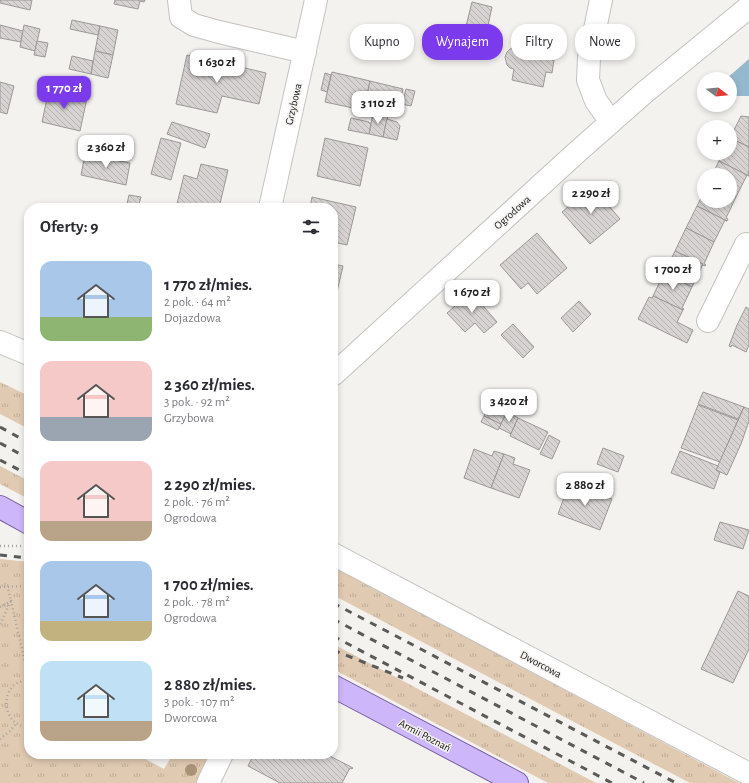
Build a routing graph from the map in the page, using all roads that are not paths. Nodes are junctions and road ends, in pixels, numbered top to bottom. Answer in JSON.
{"nodes":[{"id":1,"x":178,"y":0,"type":"edge"},
{"id":2,"x":316,"y":0,"type":"edge"},
{"id":3,"x":601,"y":0,"type":"edge"},
{"id":4,"x":749,"y":7,"type":"edge"},
{"id":5,"x":305,"y":52,"type":"junction"},
{"id":6,"x":612,"y":122,"type":"junction"},
{"id":7,"x":271,"y":203,"type":"edge"},
{"id":8,"x":749,"y":246,"type":"edge"},
{"id":9,"x":708,"y":321,"type":"dead end"},
{"id":10,"x":0,"y":342,"type":"edge"},
{"id":11,"x":24,"y":352,"type":"edge"},
{"id":12,"x":338,"y":370,"type":"edge"},
{"id":13,"x":0,"y":507,"type":"edge"},
{"id":14,"x":24,"y":519,"type":"edge"},
{"id":15,"x":338,"y":557,"type":"edge"},
{"id":16,"x":338,"y":689,"type":"edge"},
{"id":17,"x":220,"y":759,"type":"edge"},
{"id":18,"x":749,"y":774,"type":"edge"},
{"id":19,"x":208,"y":783,"type":"edge"},
{"id":20,"x":517,"y":783,"type":"edge"}],
"edges":[{"from":1,"to":5,"type":"street"},
{"from":2,"to":5,"type":"street","name":"Grzybowa"},
{"from":3,"to":6,"type":"street"},
{"from":4,"to":6,"type":"street","name":"Ogrodowa"},
{"from":5,"to":7,"type":"street","name":"Grzybowa"},
{"from":6,"to":12,"type":"street","name":"Ogrodowa"},
{"from":8,"to":9,"type":"street"},
{"from":10,"to":11,"type":"street"},
{"from":13,"to":14,"type":"main road"},
{"from":15,"to":18,"type":"street","name":"Dworcowa"},
{"from":16,"to":20,"type":"main road","name":"Armii Poznań"},
{"from":17,"to":19,"type":"street"}]}
